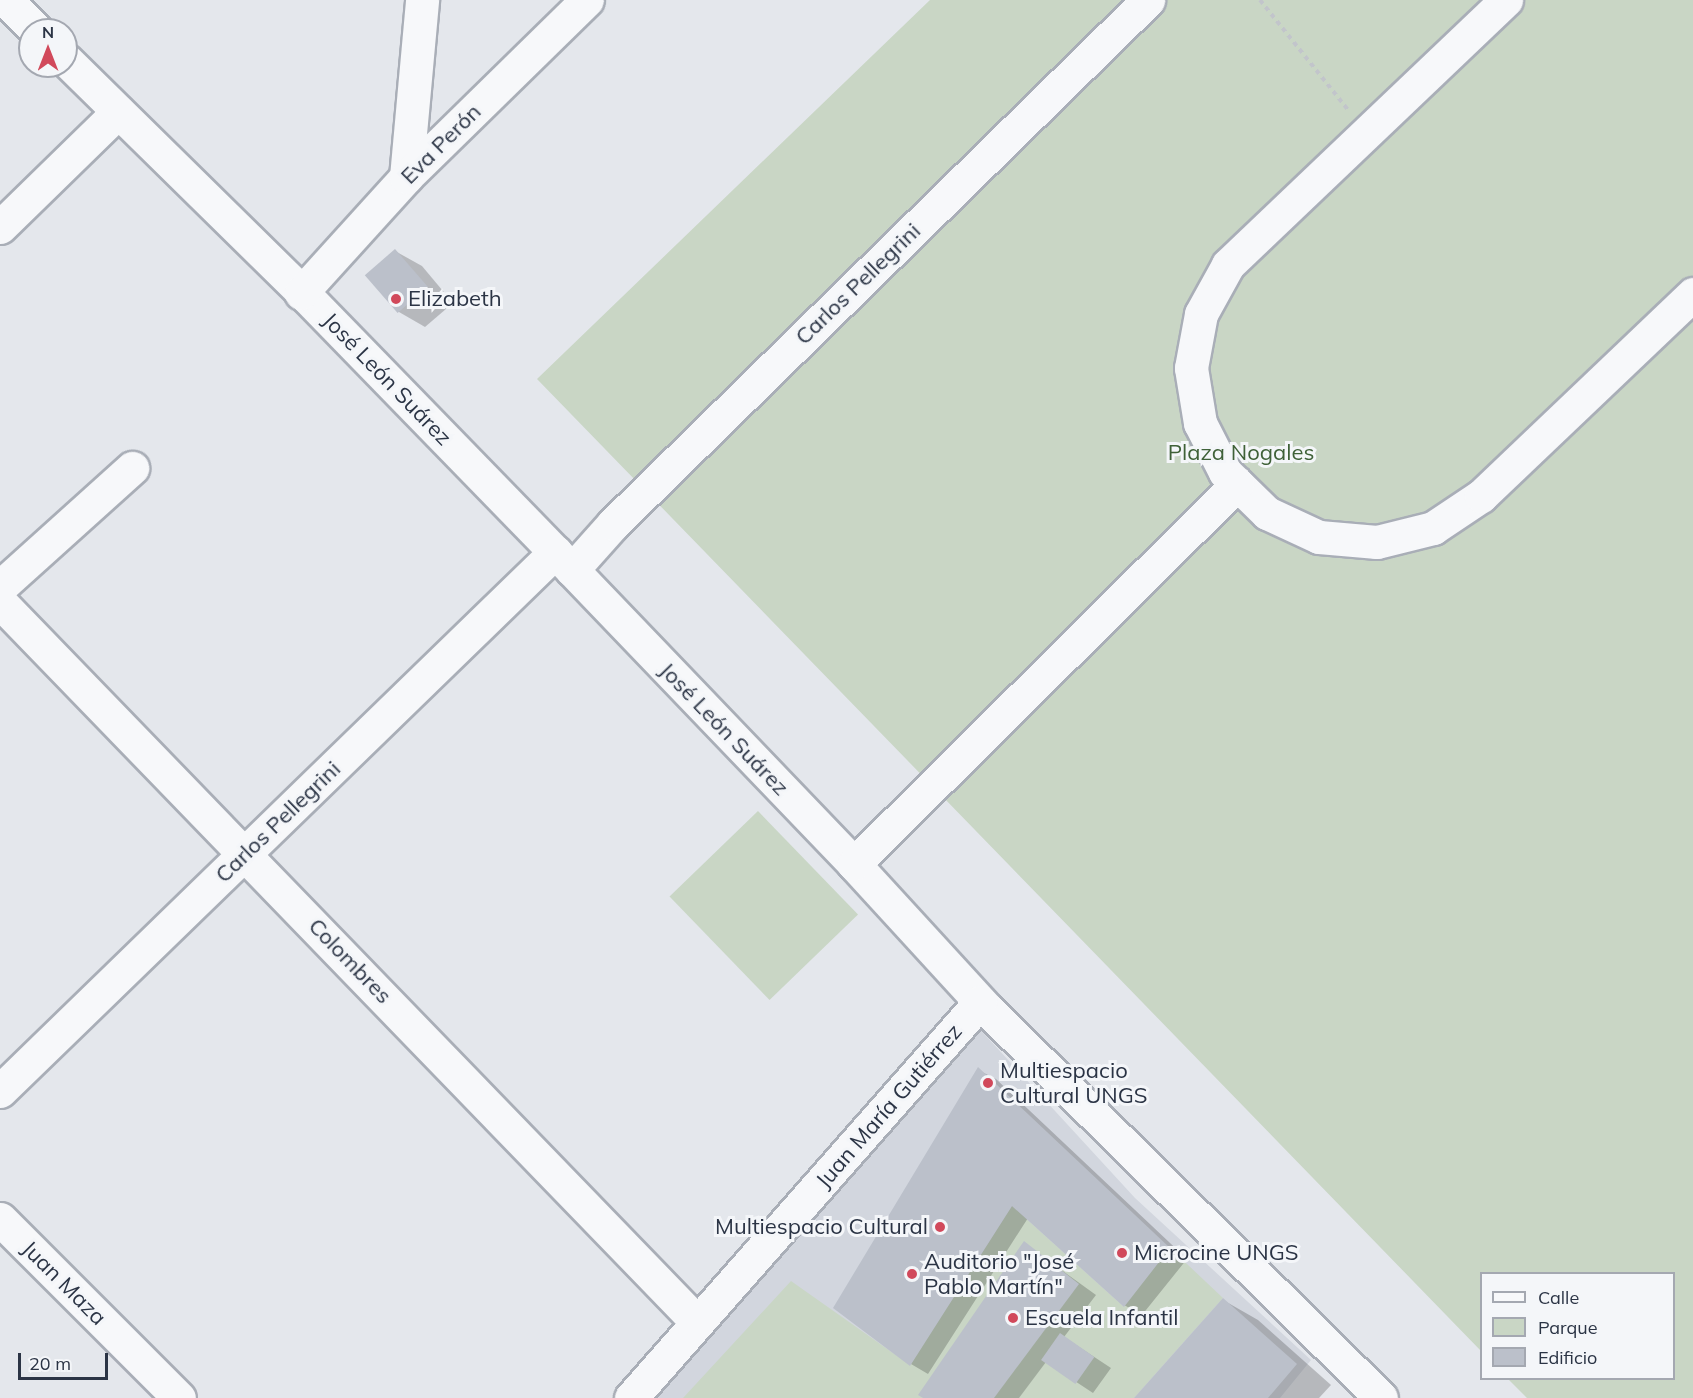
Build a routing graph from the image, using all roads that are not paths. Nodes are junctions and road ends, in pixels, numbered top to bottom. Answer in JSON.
{"nodes":[{"id":1,"x":6,"y":0,"type":"edge"},
{"id":2,"x":422,"y":0,"type":"edge"},
{"id":3,"x":587,"y":0,"type":"edge"},
{"id":4,"x":1148,"y":0,"type":"edge"},
{"id":5,"x":1506,"y":0,"type":"edge"},
{"id":6,"x":24,"y":18,"type":"edge"},
{"id":7,"x":78,"y":72,"type":"edge"},
{"id":8,"x":118,"y":112,"type":"junction"},
{"id":9,"x":406,"y":177,"type":"junction"},
{"id":10,"x":0,"y":227,"type":"edge"},
{"id":11,"x":302,"y":292,"type":"junction"},
{"id":12,"x":1693,"y":294,"type":"edge"},
{"id":13,"x":132,"y":468,"type":"dead end"},
{"id":14,"x":1237,"y":484,"type":"junction"},
{"id":15,"x":563,"y":561,"type":"junction"},
{"id":16,"x":0,"y":587,"type":"edge"},
{"id":17,"x":0,"y":602,"type":"edge"},
{"id":18,"x":246,"y":853,"type":"junction"},
{"id":19,"x":854,"y":864,"type":"junction"},
{"id":20,"x":980,"y":1002,"type":"junction"},
{"id":21,"x":0,"y":1091,"type":"edge"},
{"id":22,"x":0,"y":1219,"type":"edge"},
{"id":23,"x":697,"y":1323,"type":"junction"},
{"id":24,"x":179,"y":1398,"type":"edge"},
{"id":25,"x":631,"y":1398,"type":"edge"},
{"id":26,"x":1381,"y":1398,"type":"edge"}],
"edges":[{"from":1,"to":6,"type":"street"},
{"from":2,"to":9,"type":"street"},
{"from":3,"to":9,"type":"street","name":"Eva Perón"},
{"from":4,"to":15,"type":"street","name":"Carlos Pellegrini"},
{"from":5,"to":14,"type":"street"},
{"from":7,"to":8,"type":"street","name":"José León Suárez"},
{"from":8,"to":10,"type":"street"},
{"from":8,"to":11,"type":"street","name":"José León Suárez"},
{"from":9,"to":11,"type":"street","name":"Eva Perón"},
{"from":11,"to":15,"type":"street","name":"José León Suárez"},
{"from":12,"to":14,"type":"street"},
{"from":13,"to":16,"type":"street"},
{"from":14,"to":19,"type":"street"},
{"from":15,"to":18,"type":"street","name":"Carlos Pellegrini"},
{"from":15,"to":19,"type":"street","name":"José León Suárez"},
{"from":17,"to":18,"type":"street","name":"Colombres"},
{"from":18,"to":21,"type":"street","name":"Carlos Pellegrini"},
{"from":18,"to":23,"type":"street","name":"Colombres"},
{"from":19,"to":20,"type":"street","name":"José León Suárez"},
{"from":20,"to":23,"type":"street","name":"Juan María Gutiérrez"},
{"from":20,"to":26,"type":"street","name":"José León Suárez"},
{"from":22,"to":24,"type":"street","name":"Juan Maza"},
{"from":23,"to":25,"type":"street","name":"Juan María Gutiérrez"}]}
